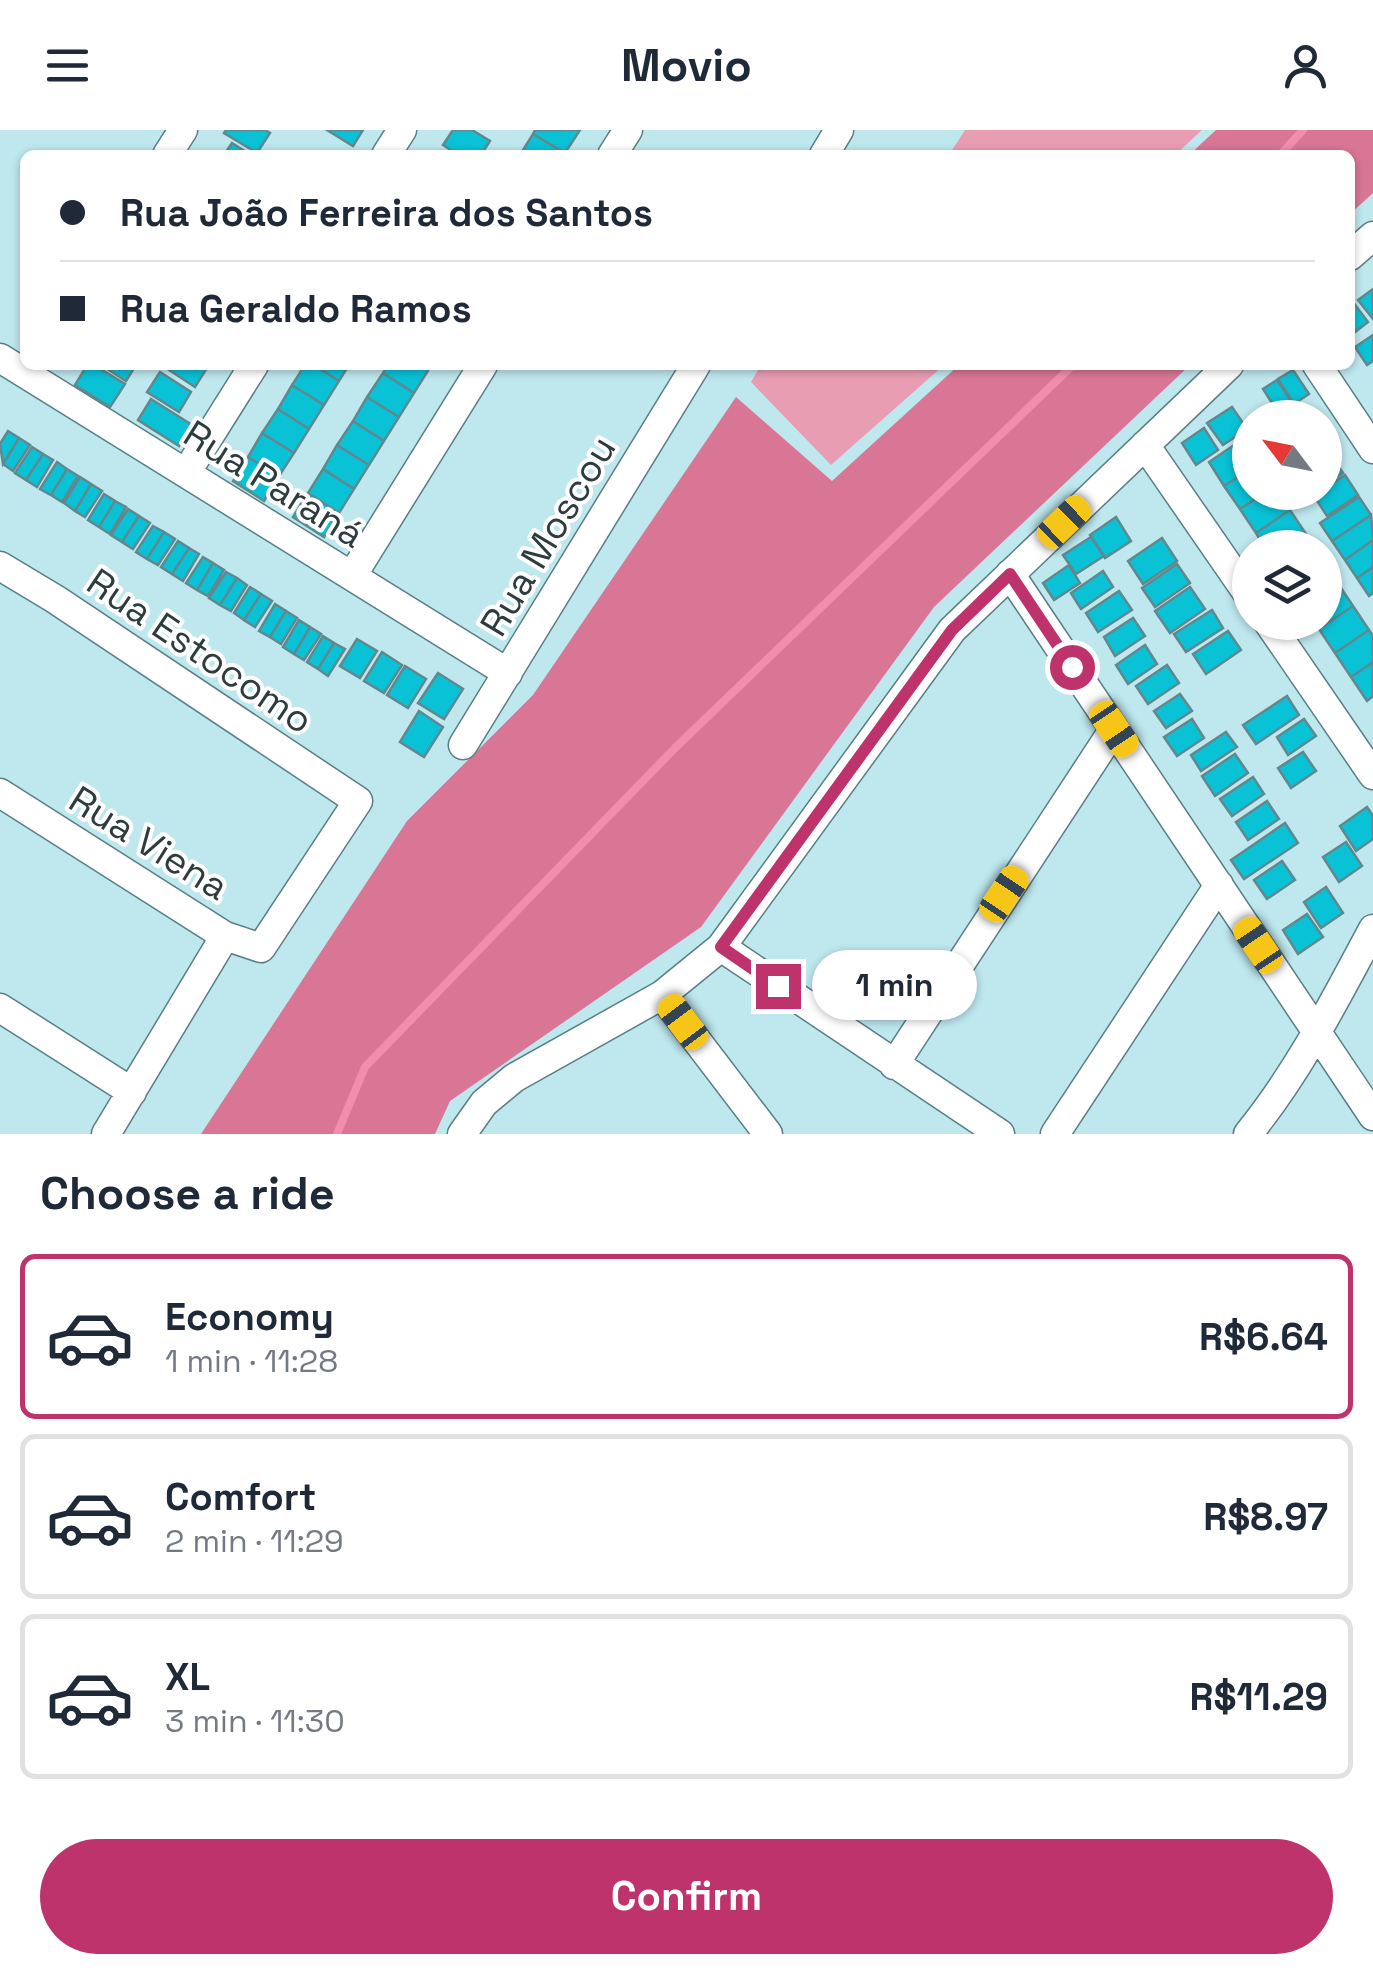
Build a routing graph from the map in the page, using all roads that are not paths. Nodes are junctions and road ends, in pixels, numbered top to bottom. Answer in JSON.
{"nodes":[{"id":1,"x":31,"y":370,"type":"edge"},
{"id":2,"x":251,"y":370,"type":"edge"},
{"id":3,"x":479,"y":370,"type":"edge"},
{"id":4,"x":693,"y":370,"type":"edge"},
{"id":5,"x":1224,"y":370,"type":"edge"},
{"id":6,"x":1320,"y":370,"type":"edge"},
{"id":7,"x":1145,"y":445,"type":"junction"},
{"id":8,"x":1373,"y":449,"type":"edge"},
{"id":9,"x":186,"y":473,"type":"junction"},
{"id":10,"x":0,"y":566,"type":"edge"},
{"id":11,"x":1232,"y":571,"type":"edge"},
{"id":12,"x":1010,"y":574,"type":"junction"},
{"id":13,"x":352,"y":576,"type":"junction"},
{"id":14,"x":1280,"y":640,"type":"edge"},
{"id":15,"x":508,"y":673,"type":"junction"},
{"id":16,"x":1114,"y":729,"type":"junction"},
{"id":17,"x":463,"y":745,"type":"dead end"},
{"id":18,"x":1373,"y":775,"type":"edge"},
{"id":19,"x":0,"y":793,"type":"edge"},
{"id":20,"x":1218,"y":885,"type":"junction"},
{"id":21,"x":1373,"y":929,"type":"edge"},
{"id":22,"x":225,"y":936,"type":"junction"},
{"id":23,"x":721,"y":947,"type":"junction"},
{"id":24,"x":261,"y":948,"type":"joint"},
{"id":25,"x":662,"y":994,"type":"junction"},
{"id":26,"x":0,"y":1008,"type":"edge"},
{"id":27,"x":1318,"y":1034,"type":"junction"},
{"id":28,"x":894,"y":1065,"type":"junction"},
{"id":29,"x":132,"y":1092,"type":"junction"},
{"id":30,"x":1373,"y":1116,"type":"edge"},
{"id":31,"x":465,"y":1132,"type":"edge"},
{"id":32,"x":766,"y":1133,"type":"edge"},
{"id":33,"x":106,"y":1134,"type":"edge"},
{"id":34,"x":1000,"y":1134,"type":"edge"},
{"id":35,"x":1055,"y":1134,"type":"edge"},
{"id":36,"x":1248,"y":1134,"type":"edge"}],
"edges":[{"from":1,"to":9,"type":"street","name":"Rua Paraná"},
{"from":2,"to":9,"type":"street"},
{"from":3,"to":13,"type":"street"},
{"from":4,"to":15,"type":"street","name":"Rua Moscou"},
{"from":5,"to":7,"type":"street"},
{"from":6,"to":8,"type":"street"},
{"from":7,"to":11,"type":"street"},
{"from":7,"to":12,"type":"street"},
{"from":9,"to":13,"type":"street","name":"Rua Paraná"},
{"from":10,"to":24,"type":"street","name":"Rua Estocomo"},
{"from":12,"to":16,"type":"street"},
{"from":12,"to":23,"type":"street"},
{"from":13,"to":15,"type":"street","name":"Rua Paraná"},
{"from":14,"to":18,"type":"street"},
{"from":15,"to":17,"type":"street","name":"Rua Moscou"},
{"from":16,"to":20,"type":"street"},
{"from":16,"to":28,"type":"street"},
{"from":19,"to":22,"type":"street","name":"Rua Viena"},
{"from":20,"to":27,"type":"street"},
{"from":20,"to":35,"type":"street"},
{"from":21,"to":27,"type":"street"},
{"from":22,"to":24,"type":"street","name":"Rua Viena"},
{"from":22,"to":29,"type":"street"},
{"from":23,"to":25,"type":"street"},
{"from":23,"to":28,"type":"street"},
{"from":25,"to":31,"type":"street"},
{"from":25,"to":32,"type":"street"},
{"from":26,"to":29,"type":"street"},
{"from":27,"to":30,"type":"street"},
{"from":27,"to":36,"type":"street"},
{"from":28,"to":34,"type":"street"},
{"from":29,"to":33,"type":"street"}]}
